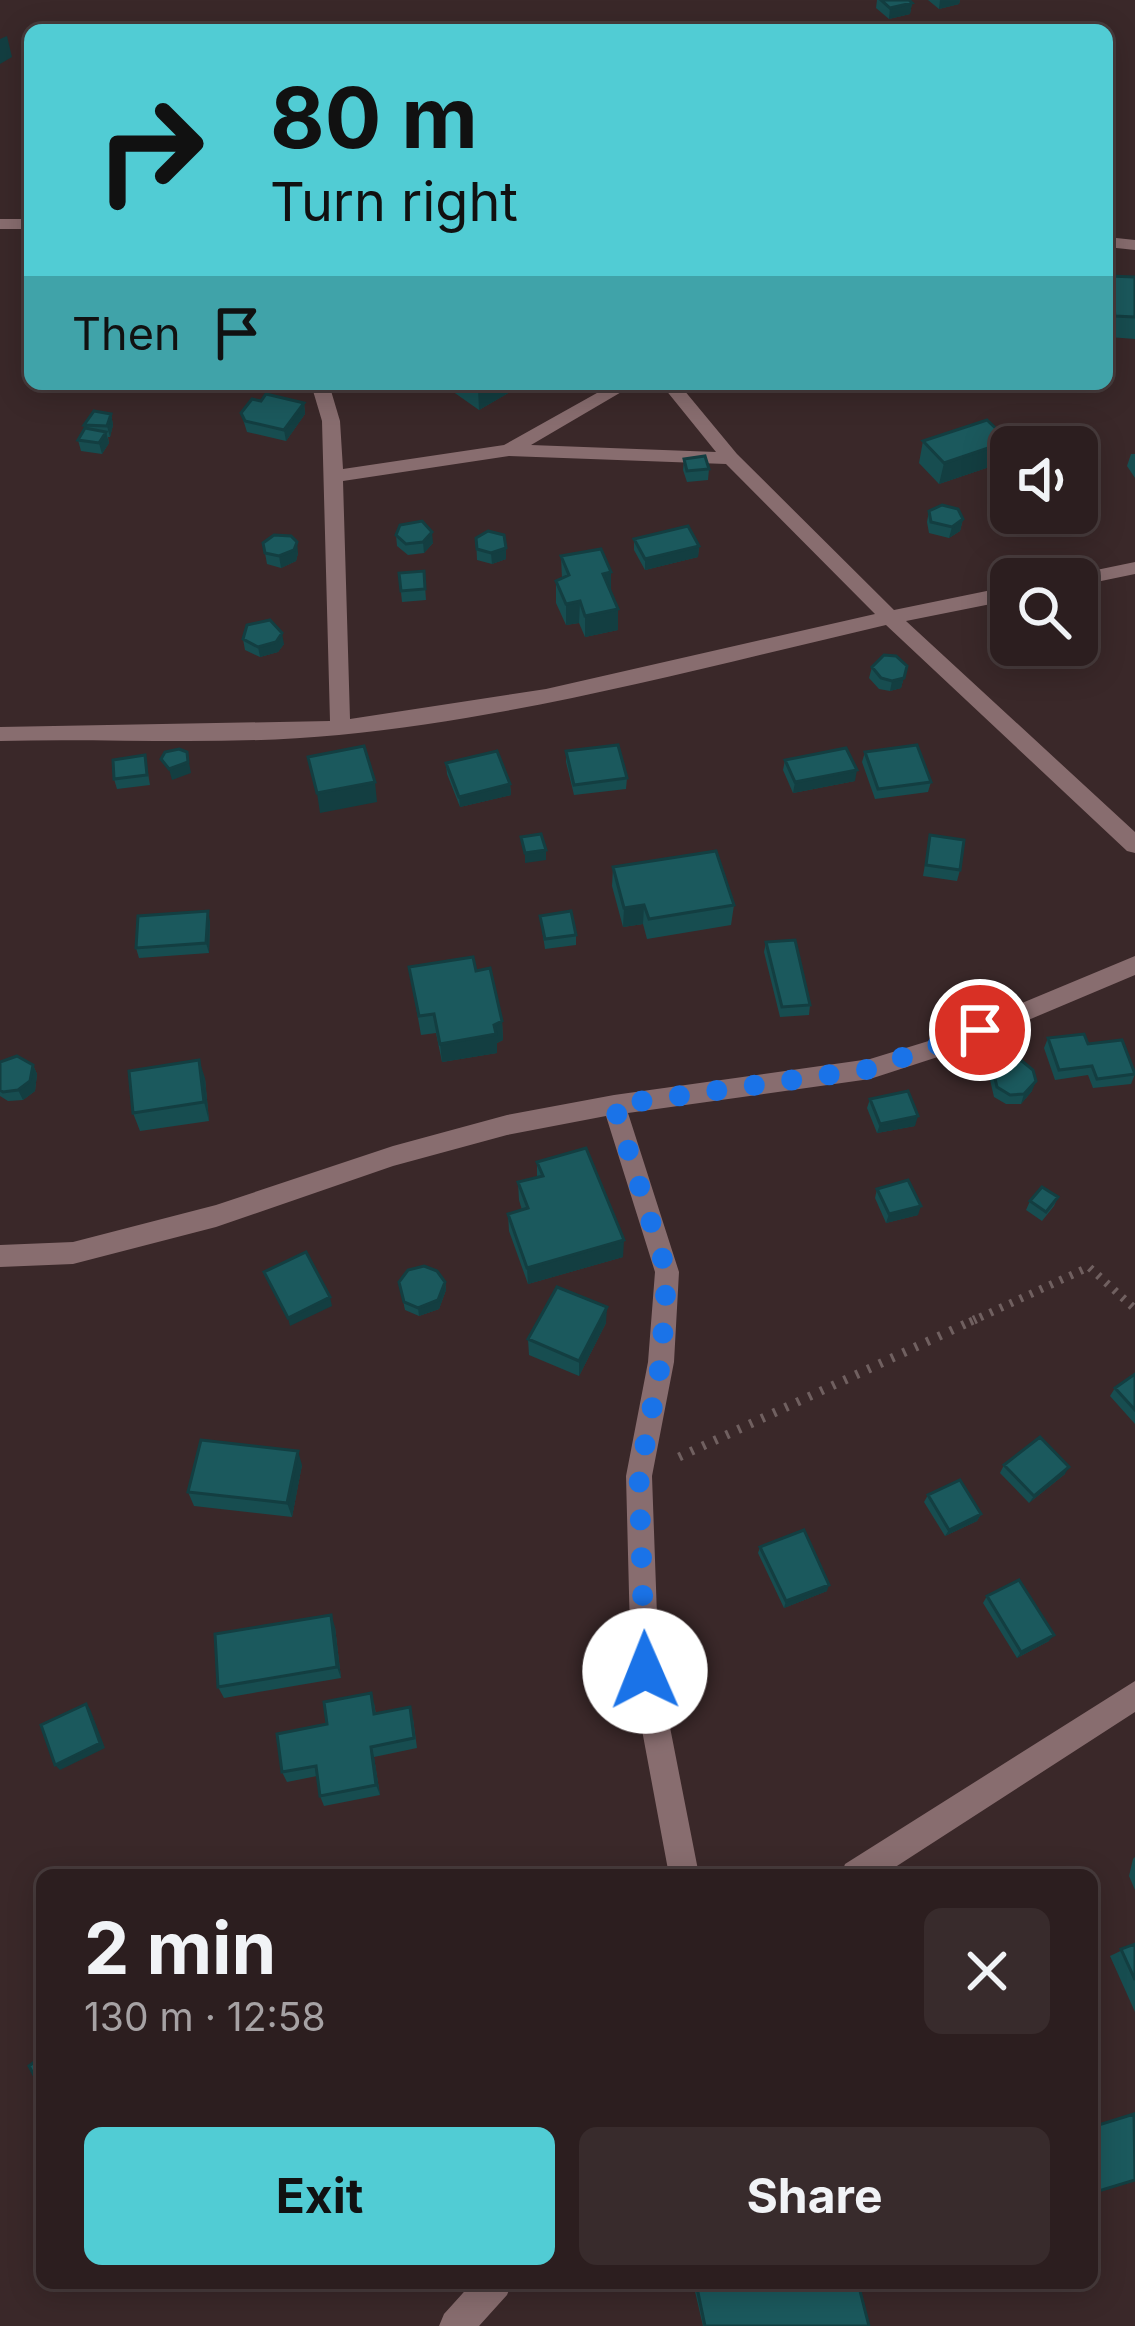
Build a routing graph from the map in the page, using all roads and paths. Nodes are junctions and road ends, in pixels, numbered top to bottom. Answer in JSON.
{"nodes":[{"id":1,"x":322,"y":390,"type":"edge"},
{"id":2,"x":616,"y":390,"type":"edge"},
{"id":3,"x":675,"y":390,"type":"edge"},
{"id":4,"x":509,"y":451,"type":"junction"},
{"id":5,"x":731,"y":458,"type":"junction"},
{"id":6,"x":334,"y":476,"type":"junction"},
{"id":7,"x":1135,"y":568,"type":"edge"},
{"id":8,"x":1098,"y":576,"type":"edge"},
{"id":9,"x":990,"y":597,"type":"edge"},
{"id":10,"x":890,"y":617,"type":"junction"},
{"id":11,"x":340,"y":728,"type":"junction"},
{"id":12,"x":0,"y":734,"type":"edge"},
{"id":13,"x":1135,"y":845,"type":"edge"},
{"id":14,"x":1135,"y":965,"type":"edge"},
{"id":15,"x":614,"y":1105,"type":"junction"},
{"id":16,"x":0,"y":1256,"type":"edge"},
{"id":17,"x":1135,"y":1309,"type":"edge"},
{"id":18,"x":639,"y":1476,"type":"junction"},
{"id":19,"x":1135,"y":1695,"type":"edge"},
{"id":20,"x":683,"y":1869,"type":"edge"},
{"id":21,"x":865,"y":1869,"type":"edge"},
{"id":22,"x":490,"y":2289,"type":"edge"},
{"id":23,"x":456,"y":2326,"type":"edge"}],
"edges":[{"from":1,"to":6,"type":"street"},
{"from":2,"to":4,"type":"street"},
{"from":3,"to":5,"type":"street"},
{"from":4,"to":5,"type":"street"},
{"from":4,"to":6,"type":"street"},
{"from":5,"to":10,"type":"street"},
{"from":6,"to":11,"type":"street"},
{"from":7,"to":8,"type":"street"},
{"from":9,"to":10,"type":"street"},
{"from":10,"to":11,"type":"street"},
{"from":10,"to":13,"type":"street"},
{"from":11,"to":12,"type":"street"},
{"from":14,"to":15,"type":"street"},
{"from":15,"to":16,"type":"street"},
{"from":15,"to":18,"type":"street"},
{"from":17,"to":18,"type":"path"},
{"from":18,"to":20,"type":"street"},
{"from":19,"to":21,"type":"street"},
{"from":22,"to":23,"type":"street"}]}
